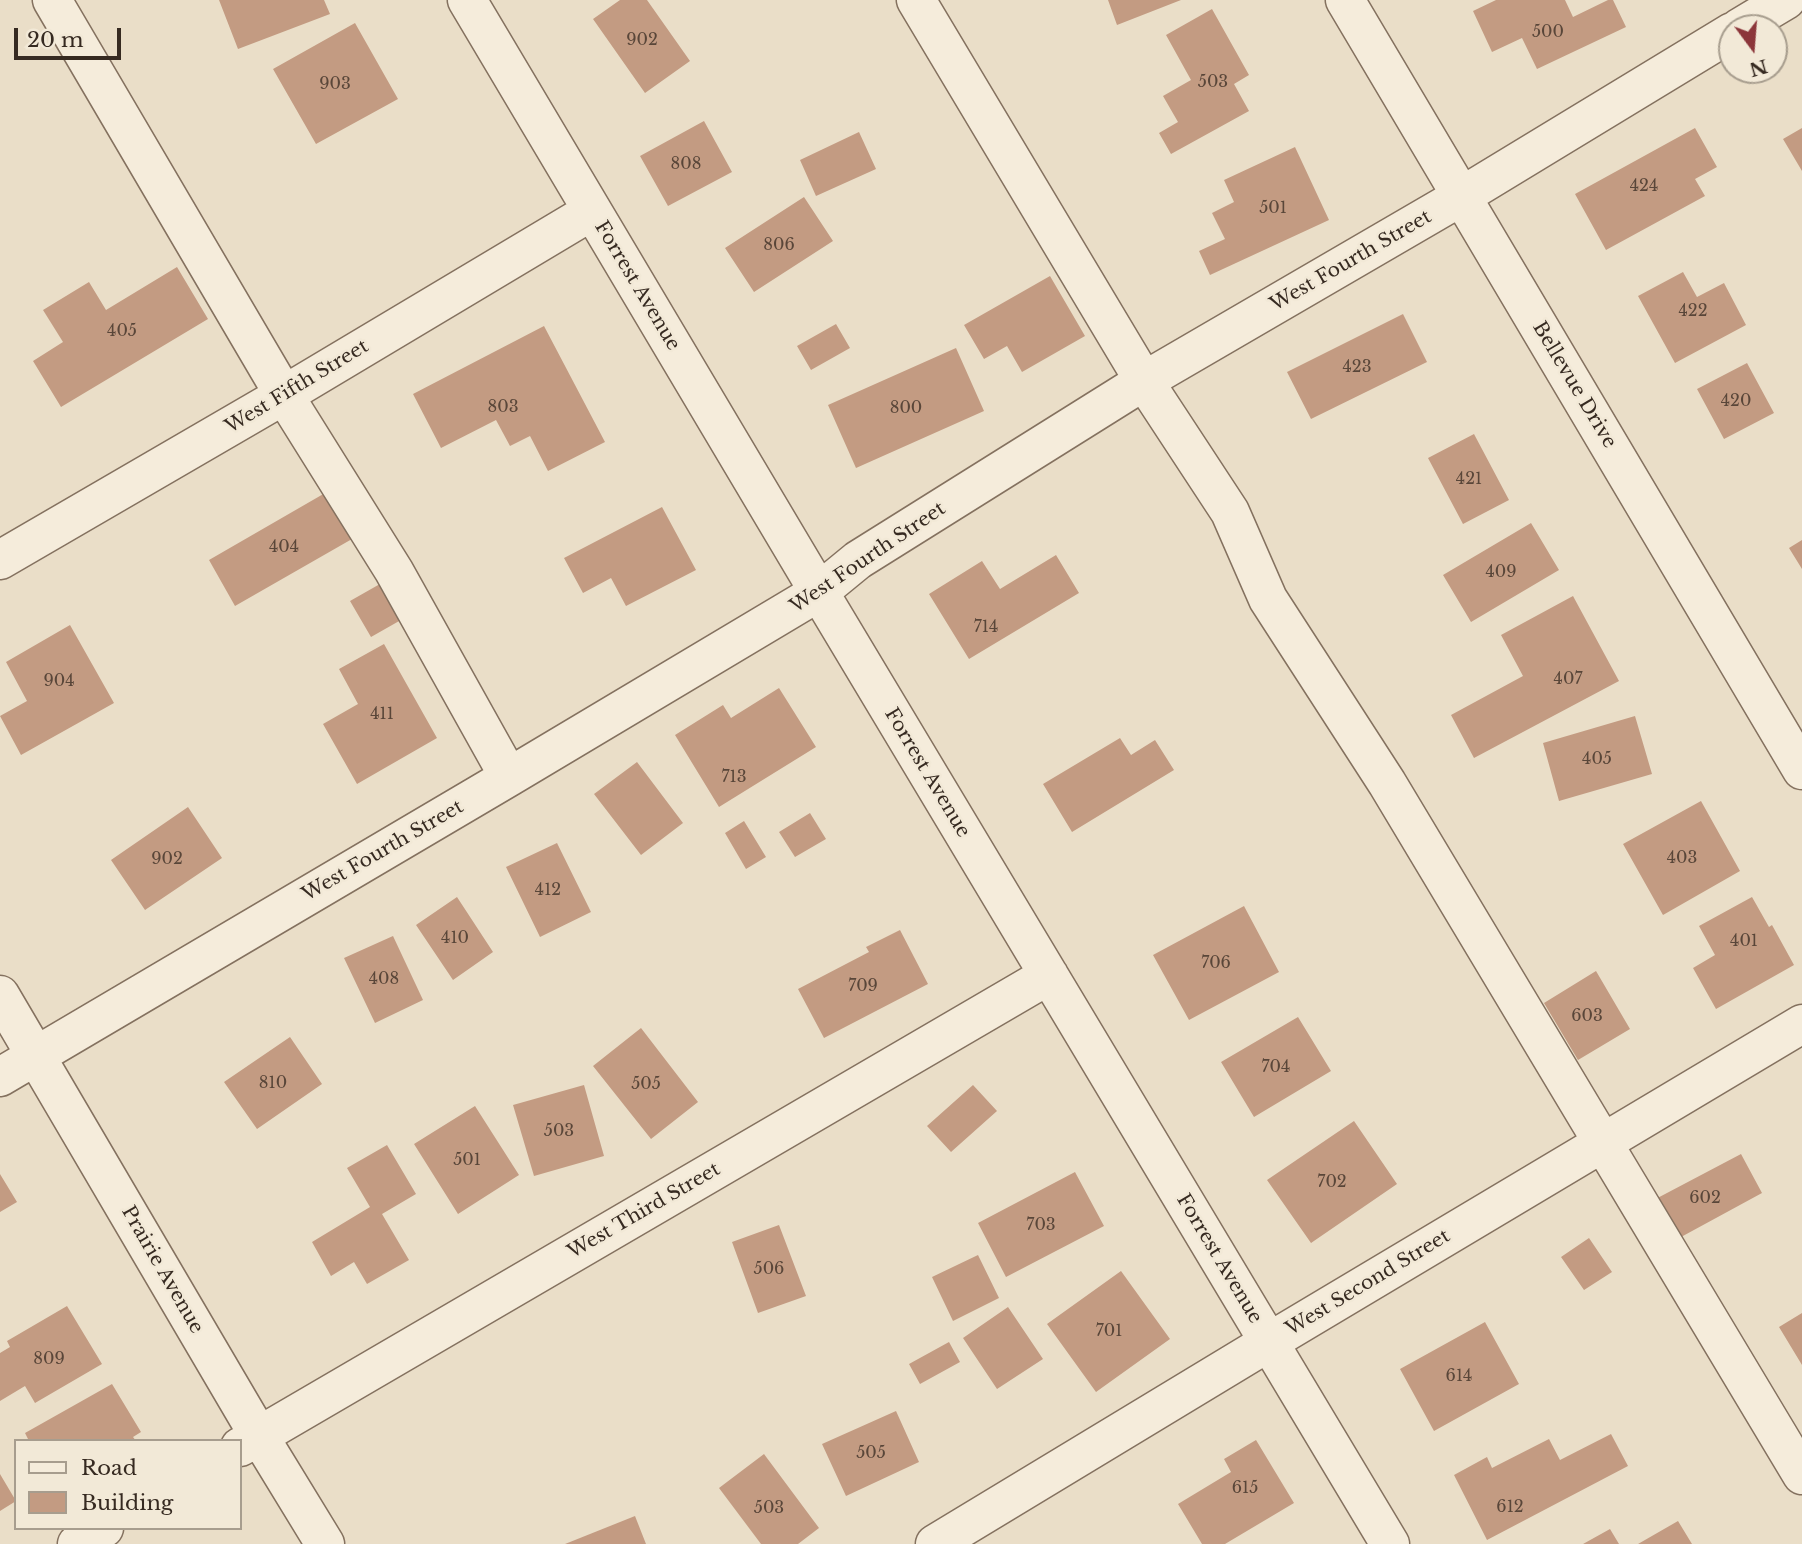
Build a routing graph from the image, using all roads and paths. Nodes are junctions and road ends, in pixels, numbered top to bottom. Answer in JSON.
{"nodes":[{"id":1,"x":52,"y":0,"type":"edge"},
{"id":2,"x":467,"y":0,"type":"edge"},
{"id":3,"x":916,"y":0,"type":"edge"},
{"id":4,"x":1345,"y":0,"type":"edge"},
{"id":5,"x":1786,"y":0,"type":"edge"},
{"id":6,"x":1762,"y":14,"type":"edge"},
{"id":7,"x":1718,"y":41,"type":"edge"},
{"id":8,"x":1462,"y":196,"type":"junction"},
{"id":9,"x":592,"y":211,"type":"junction"},
{"id":10,"x":1144,"y":382,"type":"junction"},
{"id":11,"x":284,"y":396,"type":"junction"},
{"id":12,"x":0,"y":560,"type":"edge"},
{"id":13,"x":819,"y":592,"type":"junction"},
{"id":14,"x":1802,"y":770,"type":"edge"},
{"id":15,"x":509,"y":777,"type":"junction"},
{"id":16,"x":1049,"y":975,"type":"junction"},
{"id":17,"x":0,"y":995,"type":"edge"},
{"id":18,"x":1802,"y":1024,"type":"edge"},
{"id":19,"x":36,"y":1055,"type":"junction"},
{"id":20,"x":0,"y":1077,"type":"edge"},
{"id":21,"x":1602,"y":1143,"type":"junction"},
{"id":22,"x":1269,"y":1342,"type":"junction"},
{"id":23,"x":249,"y":1441,"type":"edge"},
{"id":24,"x":1802,"y":1475,"type":"edge"},
{"id":25,"x":101,"y":1530,"type":"edge"},
{"id":26,"x":77,"y":1544,"type":"edge"},
{"id":27,"x":325,"y":1544,"type":"edge"},
{"id":28,"x":935,"y":1544,"type":"edge"},
{"id":29,"x":1390,"y":1544,"type":"edge"}],
"edges":[{"from":1,"to":11,"type":"street"},
{"from":2,"to":9,"type":"street","name":"Forrest Avenue"},
{"from":3,"to":10,"type":"street"},
{"from":4,"to":8,"type":"street","name":"Bellevue Drive"},
{"from":5,"to":6,"type":"street"},
{"from":7,"to":8,"type":"street","name":"West Fourth Street"},
{"from":8,"to":10,"type":"street","name":"West Fourth Street"},
{"from":8,"to":14,"type":"street","name":"Bellevue Drive"},
{"from":9,"to":11,"type":"street","name":"West Fifth Street"},
{"from":9,"to":13,"type":"street","name":"Forrest Avenue"},
{"from":10,"to":13,"type":"street","name":"West Fourth Street"},
{"from":10,"to":21,"type":"street"},
{"from":11,"to":12,"type":"street","name":"West Fifth Street"},
{"from":11,"to":15,"type":"street"},
{"from":13,"to":15,"type":"street","name":"West Fourth Street"},
{"from":13,"to":16,"type":"street","name":"Forrest Avenue"},
{"from":15,"to":19,"type":"street","name":"West Fourth Street"},
{"from":16,"to":22,"type":"street","name":"Forrest Avenue"},
{"from":16,"to":23,"type":"street","name":"West Third Street"},
{"from":17,"to":19,"type":"street","name":"Prairie Avenue"},
{"from":18,"to":21,"type":"street","name":"West Second Street"},
{"from":19,"to":20,"type":"street","name":"West Fourth Street"},
{"from":19,"to":23,"type":"street","name":"Prairie Avenue"},
{"from":21,"to":22,"type":"street","name":"West Second Street"},
{"from":21,"to":24,"type":"street"},
{"from":22,"to":28,"type":"street","name":"West Second Street"},
{"from":22,"to":29,"type":"street","name":"Forrest Avenue"},
{"from":23,"to":27,"type":"street","name":"Prairie Avenue"},
{"from":25,"to":26,"type":"street"}]}
